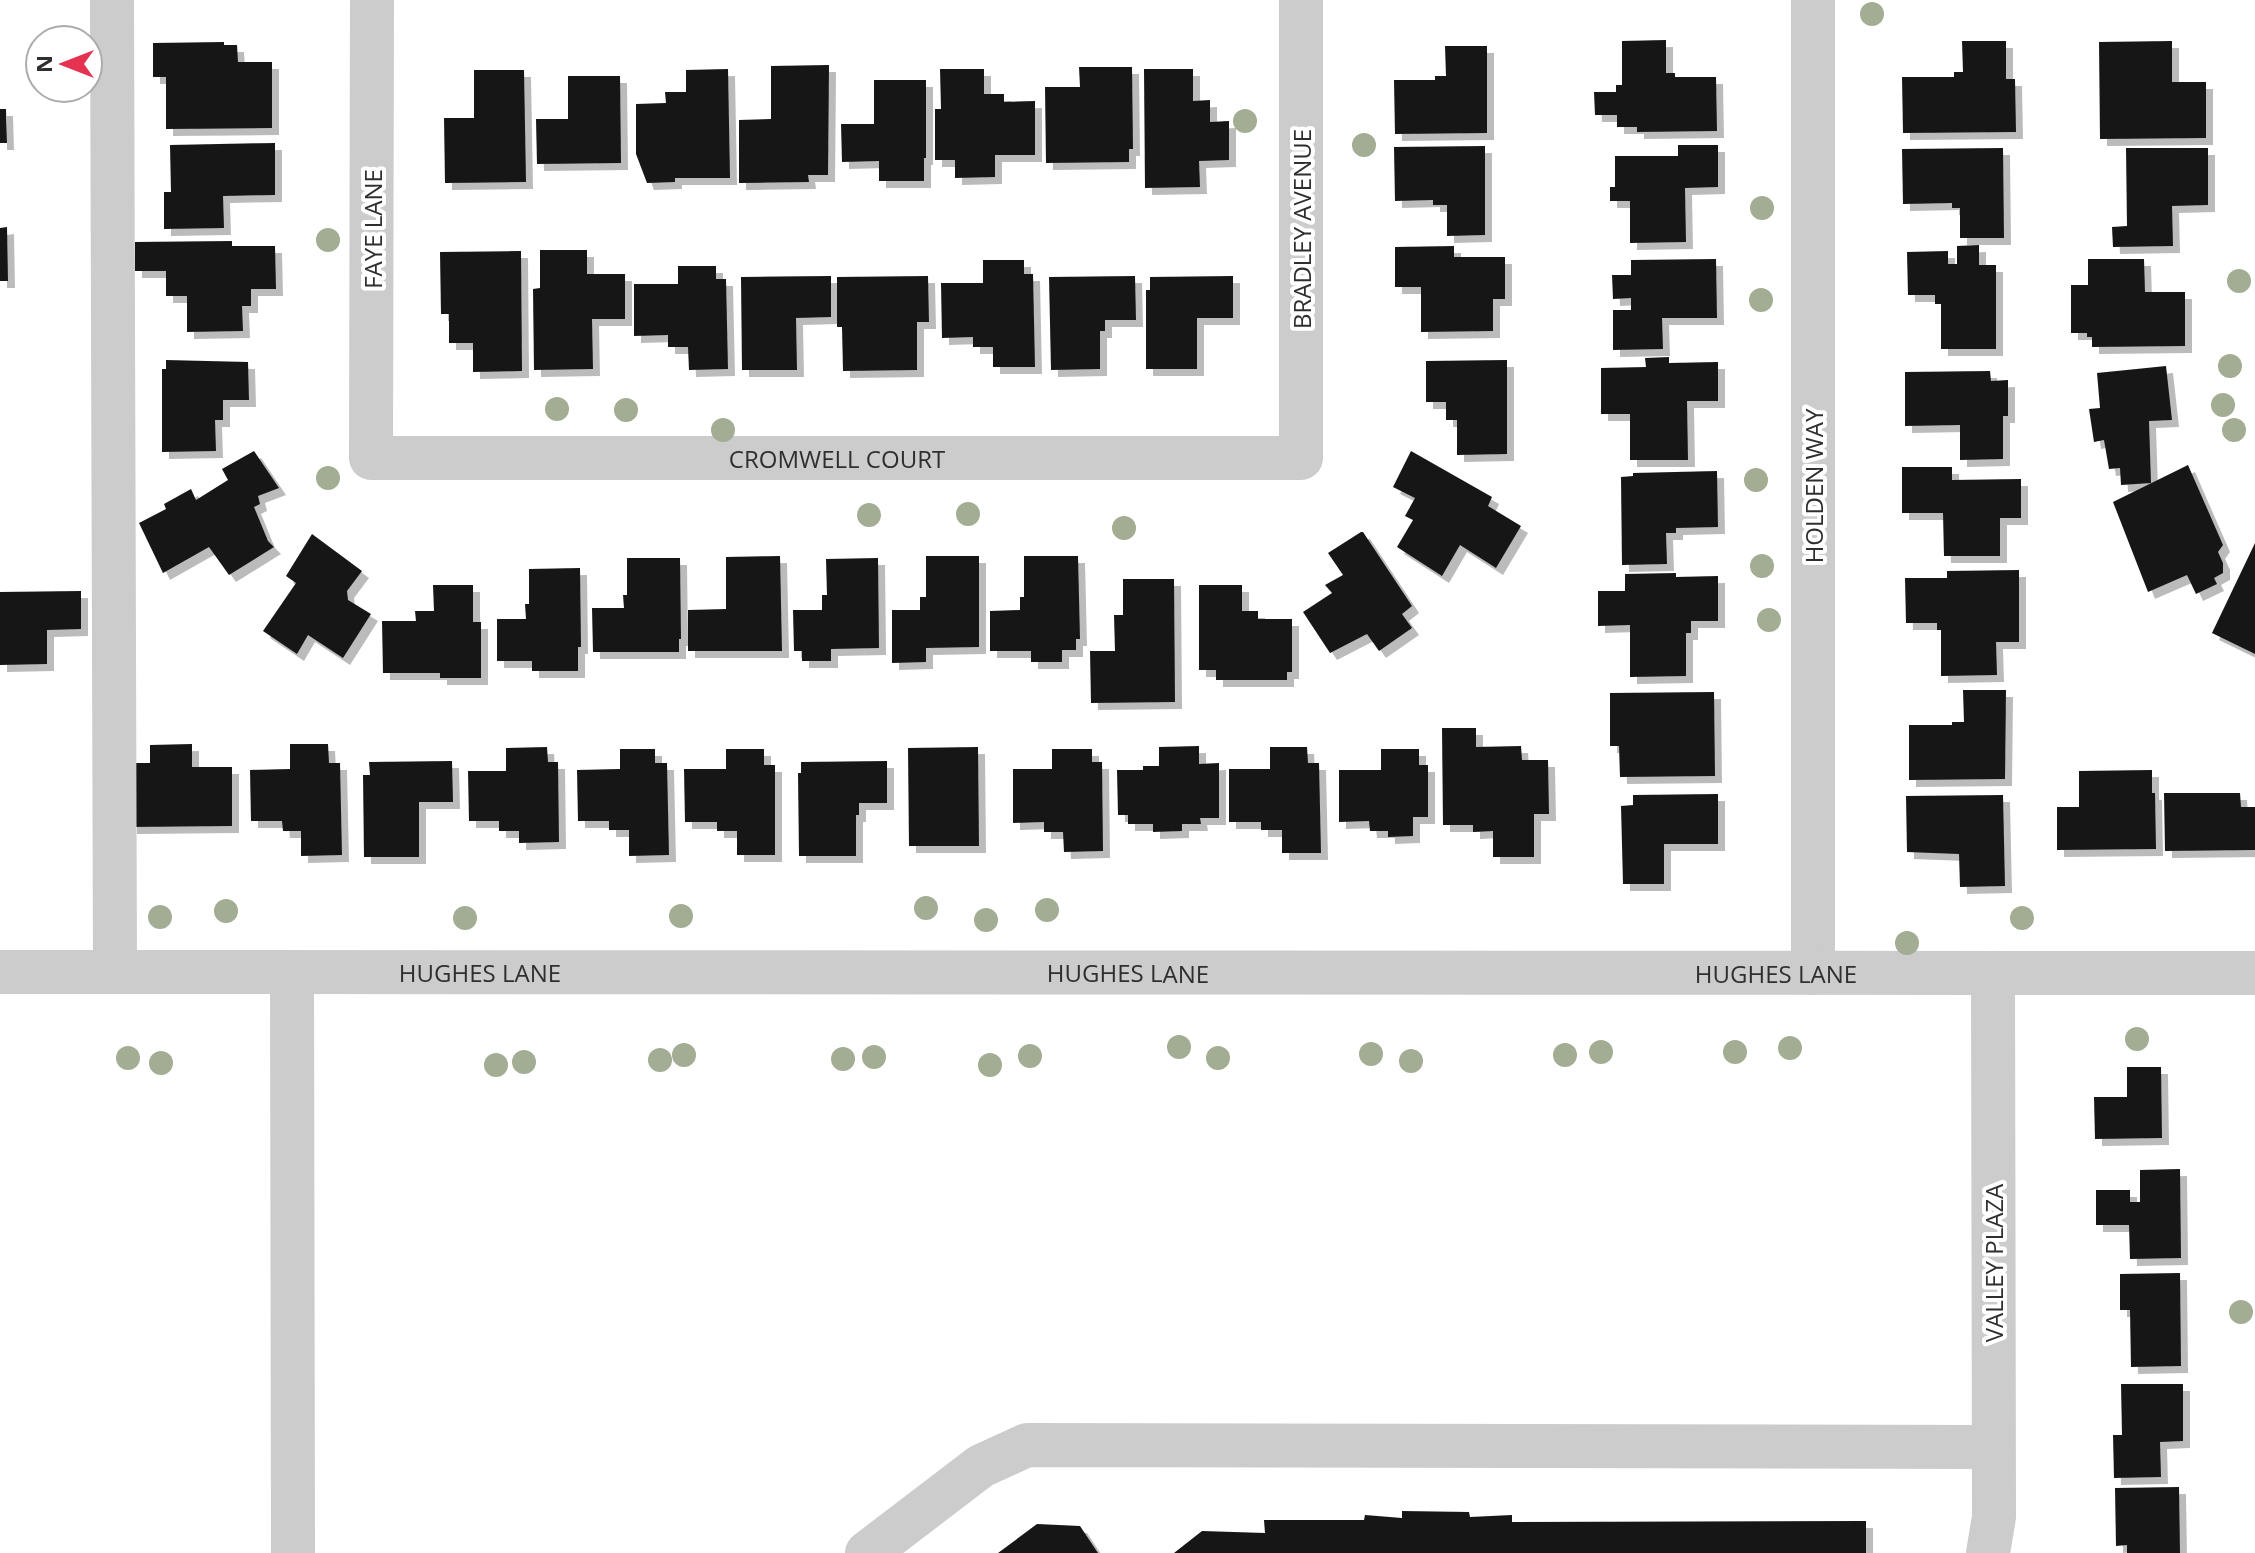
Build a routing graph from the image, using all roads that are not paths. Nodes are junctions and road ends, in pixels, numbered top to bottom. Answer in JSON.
{"nodes":[{"id":1,"x":112,"y":0,"type":"edge"},
{"id":2,"x":372,"y":0,"type":"edge"},
{"id":3,"x":1301,"y":0,"type":"edge"},
{"id":4,"x":1813,"y":0,"type":"edge"},
{"id":5,"x":371,"y":458,"type":"joint"},
{"id":6,"x":1301,"y":458,"type":"joint"},
{"id":7,"x":0,"y":972,"type":"edge"},
{"id":8,"x":115,"y":972,"type":"junction"},
{"id":9,"x":292,"y":972,"type":"junction"},
{"id":10,"x":1813,"y":973,"type":"junction"},
{"id":11,"x":1993,"y":973,"type":"junction"},
{"id":12,"x":2255,"y":973,"type":"edge"},
{"id":13,"x":1993,"y":1447,"type":"junction"},
{"id":14,"x":293,"y":1553,"type":"edge"},
{"id":15,"x":867,"y":1553,"type":"edge"},
{"id":16,"x":1988,"y":1553,"type":"edge"}],
"edges":[{"from":1,"to":8,"type":"street"},
{"from":2,"to":5,"type":"street","name":"FAYE LANE"},
{"from":3,"to":6,"type":"street","name":"BRADLEY AVENUE"},
{"from":4,"to":10,"type":"street","name":"HOLDEN WAY"},
{"from":5,"to":6,"type":"street","name":"CROMWELL COURT"},
{"from":7,"to":8,"type":"street","name":"HUGHES LANE"},
{"from":8,"to":9,"type":"street","name":"HUGHES LANE"},
{"from":9,"to":10,"type":"street","name":"HUGHES LANE"},
{"from":9,"to":14,"type":"street"},
{"from":10,"to":11,"type":"street","name":"HUGHES LANE"},
{"from":11,"to":12,"type":"street","name":"HUGHES LANE"},
{"from":11,"to":13,"type":"street","name":"VALLEY PLAZA"},
{"from":13,"to":15,"type":"street"},
{"from":13,"to":16,"type":"street","name":"VALLEY PLAZA"}]}
